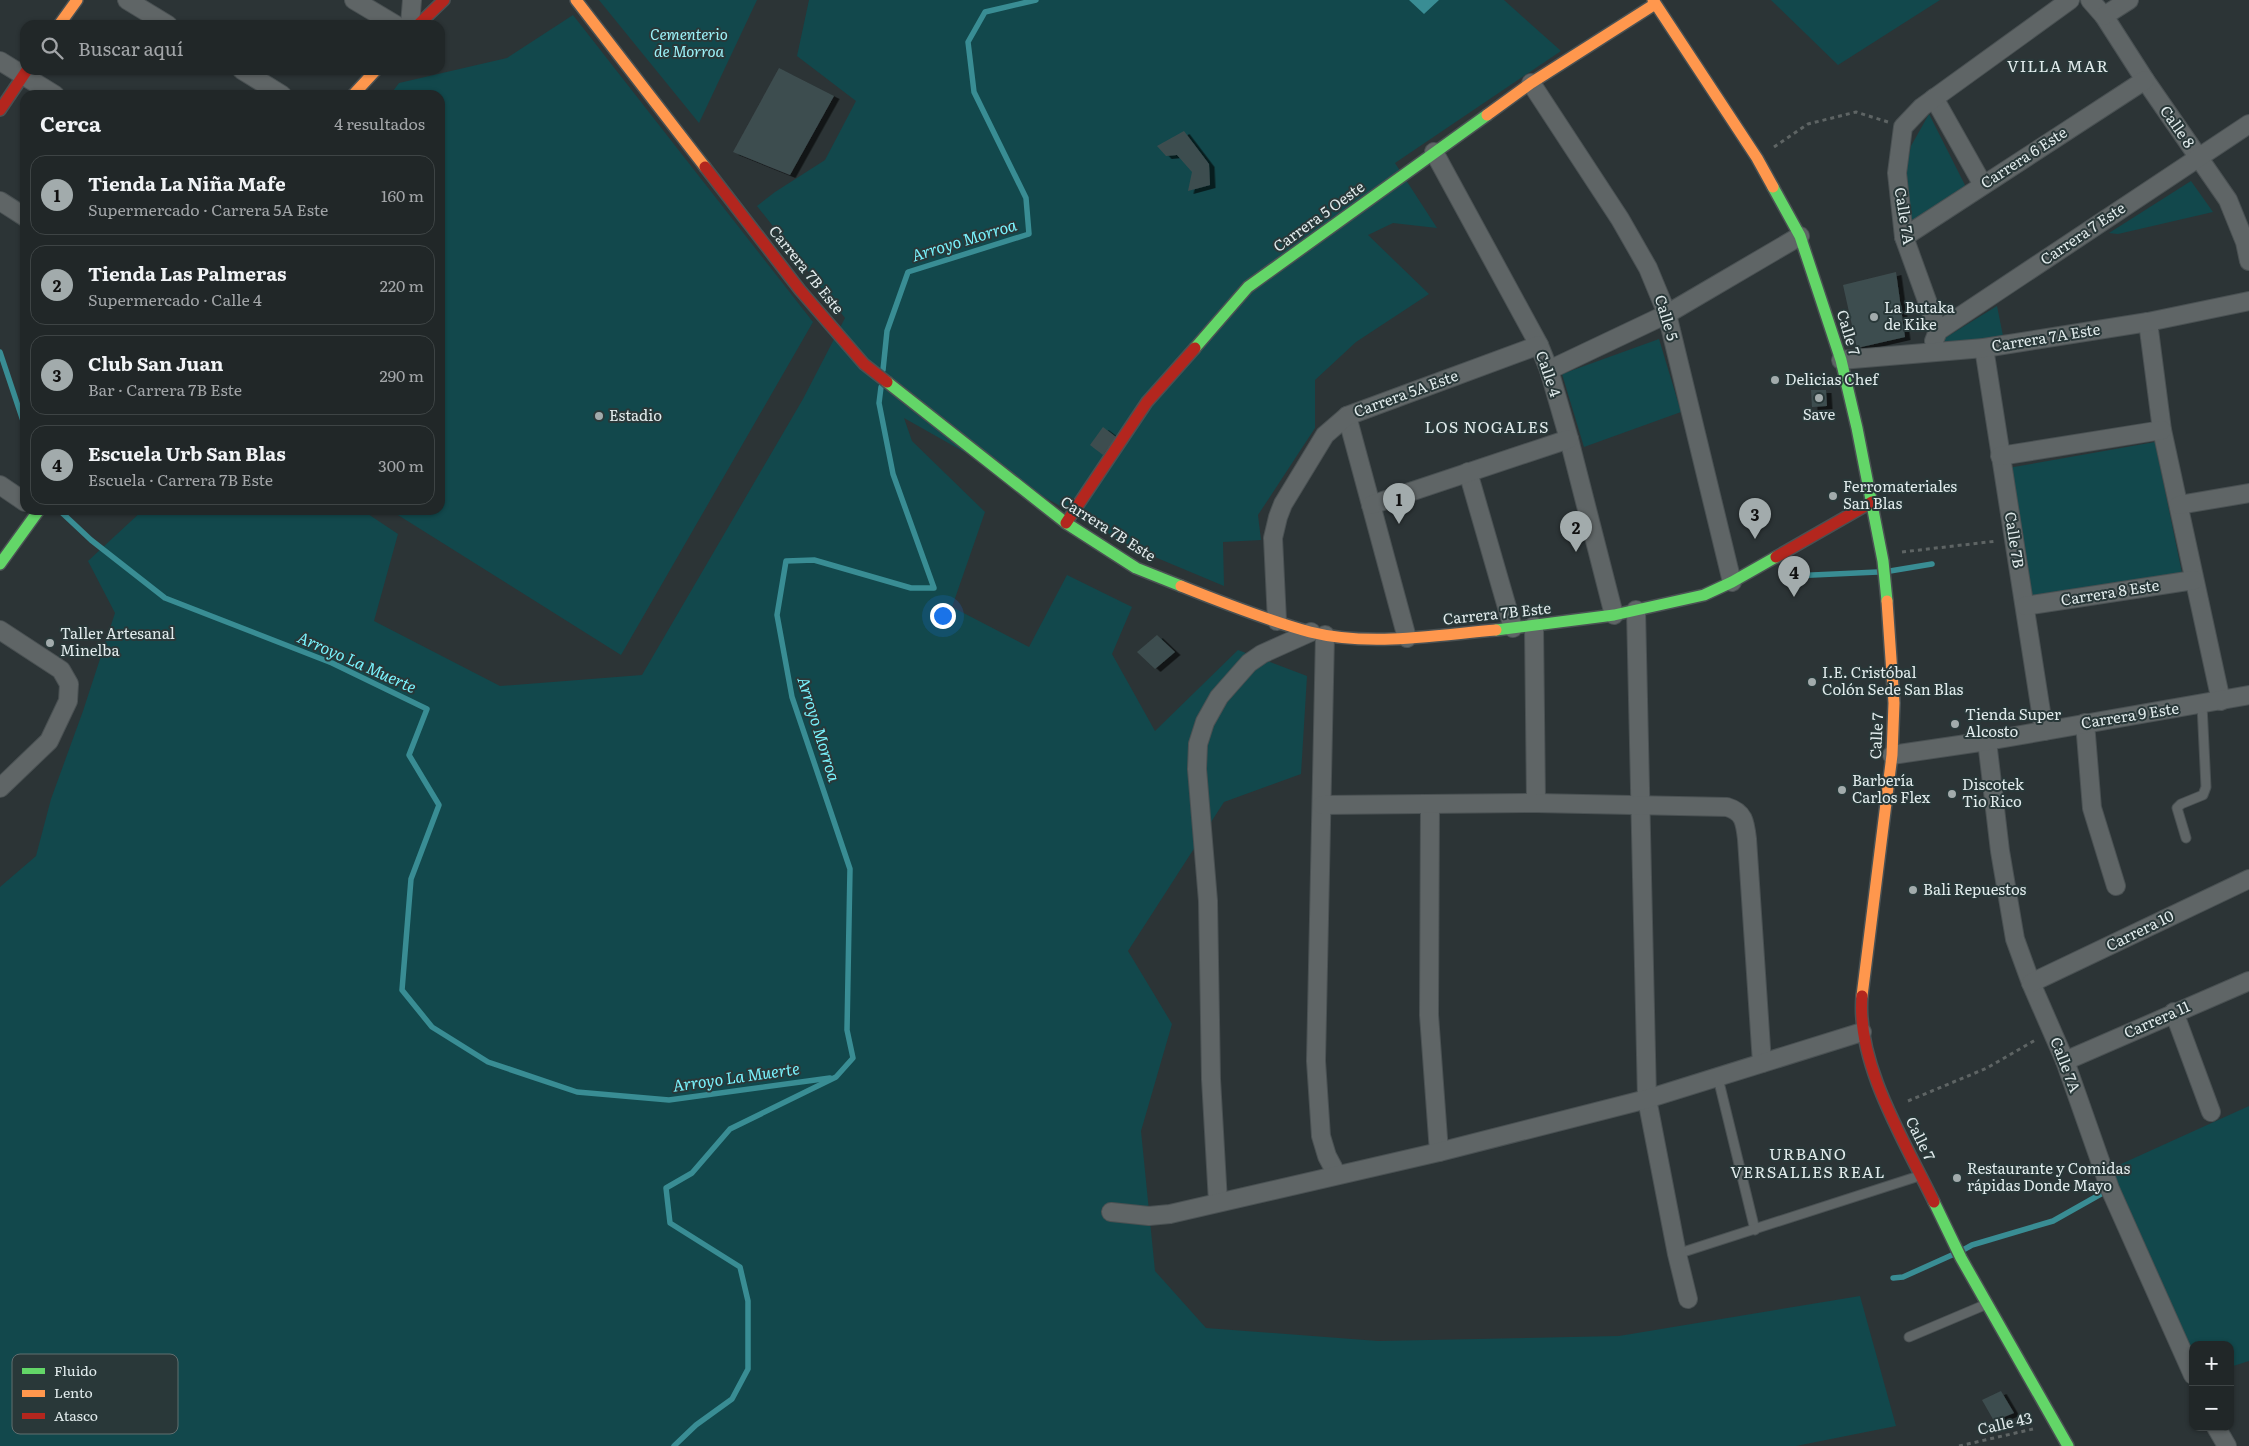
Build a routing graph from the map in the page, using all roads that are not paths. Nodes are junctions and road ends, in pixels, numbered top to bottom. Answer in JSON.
{"nodes":[{"id":1,"x":77,"y":0,"type":"edge"},
{"id":2,"x":127,"y":0,"type":"edge"},
{"id":3,"x":354,"y":0,"type":"edge"},
{"id":4,"x":412,"y":0,"type":"edge"},
{"id":5,"x":444,"y":0,"type":"edge"},
{"id":6,"x":576,"y":0,"type":"edge"},
{"id":7,"x":2070,"y":0,"type":"edge"},
{"id":8,"x":2090,"y":0,"type":"edge"},
{"id":9,"x":2129,"y":0,"type":"edge"},
{"id":10,"x":1654,"y":2,"type":"edge"},
{"id":11,"x":2104,"y":16,"type":"junction"},
{"id":12,"x":63,"y":20,"type":"edge"},
{"id":13,"x":160,"y":20,"type":"edge"},
{"id":14,"x":388,"y":20,"type":"edge"},
{"id":15,"x":410,"y":20,"type":"edge"},
{"id":16,"x":423,"y":20,"type":"edge"},
{"id":17,"x":0,"y":61,"type":"edge"},
{"id":18,"x":20,"y":71,"type":"edge"},
{"id":19,"x":24,"y":75,"type":"edge"},
{"id":20,"x":28,"y":75,"type":"edge"},
{"id":21,"x":250,"y":75,"type":"edge"},
{"id":22,"x":371,"y":75,"type":"edge"},
{"id":23,"x":2145,"y":80,"type":"junction"},
{"id":24,"x":1530,"y":83,"type":"junction"},
{"id":25,"x":48,"y":90,"type":"edge"},
{"id":26,"x":274,"y":90,"type":"edge"},
{"id":27,"x":358,"y":90,"type":"edge"},
{"id":28,"x":1934,"y":98,"type":"junction"},
{"id":29,"x":0,"y":110,"type":"edge"},
{"id":30,"x":2249,"y":124,"type":"edge"},
{"id":31,"x":1434,"y":152,"type":"junction"},
{"id":32,"x":2198,"y":157,"type":"junction"},
{"id":33,"x":1983,"y":185,"type":"junction"},
{"id":34,"x":0,"y":201,"type":"edge"},
{"id":35,"x":20,"y":214,"type":"edge"},
{"id":36,"x":1800,"y":236,"type":"junction"},
{"id":37,"x":1904,"y":237,"type":"junction"},
{"id":38,"x":2249,"y":261,"type":"edge"},
{"id":39,"x":2249,"y":301,"type":"edge"},
{"id":40,"x":1667,"y":314,"type":"junction"},
{"id":41,"x":2148,"y":322,"type":"junction"},
{"id":42,"x":1938,"y":331,"type":"junction"},
{"id":43,"x":1539,"y":345,"type":"junction"},
{"id":44,"x":1984,"y":348,"type":"junction"},
{"id":45,"x":1930,"y":353,"type":"junction"},
{"id":46,"x":1841,"y":360,"type":"junction"},
{"id":47,"x":1549,"y":370,"type":"junction"},
{"id":48,"x":1346,"y":416,"type":"junction"},
{"id":49,"x":2162,"y":430,"type":"junction"},
{"id":50,"x":1569,"y":439,"type":"junction"},
{"id":51,"x":2000,"y":456,"type":"junction"},
{"id":52,"x":1468,"y":472,"type":"junction"},
{"id":53,"x":0,"y":485,"type":"edge"},
{"id":54,"x":2249,"y":493,"type":"edge"},
{"id":55,"x":20,"y":499,"type":"edge"},
{"id":56,"x":1872,"y":502,"type":"junction"},
{"id":57,"x":1371,"y":505,"type":"junction"},
{"id":58,"x":2179,"y":505,"type":"junction"},
{"id":59,"x":34,"y":515,"type":"edge"},
{"id":60,"x":1066,"y":523,"type":"junction"},
{"id":61,"x":0,"y":564,"type":"edge"},
{"id":62,"x":2194,"y":580,"type":"junction"},
{"id":63,"x":1732,"y":582,"type":"junction"},
{"id":64,"x":2025,"y":606,"type":"junction"},
{"id":65,"x":1636,"y":610,"type":"junction"},
{"id":66,"x":1614,"y":615,"type":"junction"},
{"id":67,"x":1277,"y":620,"type":"junction"},
{"id":68,"x":1534,"y":626,"type":"junction"},
{"id":69,"x":1513,"y":628,"type":"junction"},
{"id":70,"x":0,"y":630,"type":"edge"},
{"id":71,"x":1318,"y":633,"type":"junction"},
{"id":72,"x":1407,"y":638,"type":"junction"},
{"id":73,"x":2249,"y":695,"type":"edge"},
{"id":74,"x":2221,"y":701,"type":"junction"},
{"id":75,"x":2202,"y":705,"type":"junction"},
{"id":76,"x":2086,"y":723,"type":"junction"},
{"id":77,"x":2044,"y":731,"type":"junction"},
{"id":78,"x":1988,"y":741,"type":"junction"},
{"id":79,"x":1892,"y":755,"type":"junction"},
{"id":80,"x":0,"y":788,"type":"edge"},
{"id":81,"x":1536,"y":803,"type":"junction"},
{"id":82,"x":1430,"y":804,"type":"junction"},
{"id":83,"x":1322,"y":805,"type":"junction"},
{"id":84,"x":1640,"y":806,"type":"junction"},
{"id":85,"x":2186,"y":838,"type":"dead end"},
{"id":86,"x":2249,"y":879,"type":"edge"},
{"id":87,"x":2116,"y":886,"type":"dead end"},
{"id":88,"x":2249,"y":981,"type":"edge"},
{"id":89,"x":2031,"y":983,"type":"junction"},
{"id":90,"x":2174,"y":1012,"type":"junction"},
{"id":91,"x":1862,"y":1032,"type":"junction"},
{"id":92,"x":2065,"y":1061,"type":"junction"},
{"id":93,"x":1762,"y":1063,"type":"junction"},
{"id":94,"x":1718,"y":1078,"type":"junction"},
{"id":95,"x":1647,"y":1099,"type":"junction"},
{"id":96,"x":2211,"y":1112,"type":"dead end"},
{"id":97,"x":1438,"y":1152,"type":"junction"},
{"id":98,"x":1338,"y":1175,"type":"junction"},
{"id":99,"x":1921,"y":1175,"type":"junction"},
{"id":100,"x":1218,"y":1202,"type":"junction"},
{"id":101,"x":1111,"y":1212,"type":"dead end"},
{"id":102,"x":1755,"y":1230,"type":"junction"},
{"id":103,"x":1677,"y":1254,"type":"junction"},
{"id":104,"x":1688,"y":1299,"type":"dead end"},
{"id":105,"x":1987,"y":1304,"type":"junction"},
{"id":106,"x":1909,"y":1337,"type":"dead end"},
{"id":107,"x":2189,"y":1366,"type":"edge"},
{"id":108,"x":2218,"y":1431,"type":"edge"},
{"id":109,"x":2068,"y":1446,"type":"edge"},
{"id":110,"x":2227,"y":1446,"type":"edge"}],
"edges":[{"from":1,"to":12,"type":"street"},
{"from":2,"to":13,"type":"street"},
{"from":3,"to":14,"type":"street"},
{"from":4,"to":15,"type":"street"},
{"from":5,"to":16,"type":"street"},
{"from":6,"to":60,"type":"street","name":"Carrera 7B Este"},
{"from":7,"to":28,"type":"street"},
{"from":8,"to":11,"type":"street","name":"Calle 8"},
{"from":9,"to":11,"type":"street"},
{"from":10,"to":24,"type":"street","name":"Carrera 5 Oeste"},
{"from":10,"to":36,"type":"street","name":"Calle 7"},
{"from":11,"to":23,"type":"street","name":"Calle 8"},
{"from":17,"to":18,"type":"street"},
{"from":19,"to":29,"type":"street"},
{"from":20,"to":25,"type":"street"},
{"from":21,"to":26,"type":"street"},
{"from":22,"to":27,"type":"street"},
{"from":23,"to":32,"type":"street","name":"Calle 8"},
{"from":23,"to":33,"type":"street","name":"Carrera 6 Este"},
{"from":24,"to":31,"type":"street","name":"Carrera 5 Oeste"},
{"from":24,"to":40,"type":"street","name":"Calle 5"},
{"from":28,"to":33,"type":"street"},
{"from":28,"to":37,"type":"street","name":"Calle 7A"},
{"from":30,"to":32,"type":"street","name":"Carrera 7 Este"},
{"from":31,"to":43,"type":"street","name":"Calle 4"},
{"from":31,"to":60,"type":"street","name":"Carrera 5 Oeste"},
{"from":32,"to":38,"type":"street","name":"Calle 8"},
{"from":32,"to":42,"type":"street","name":"Carrera 7 Este"},
{"from":33,"to":37,"type":"street","name":"Carrera 6 Este"},
{"from":34,"to":35,"type":"street"},
{"from":36,"to":40,"type":"street"},
{"from":36,"to":46,"type":"street","name":"Calle 7"},
{"from":37,"to":42,"type":"street","name":"Calle 7A"},
{"from":39,"to":41,"type":"street","name":"Carrera 7A Este"},
{"from":40,"to":47,"type":"street"},
{"from":40,"to":63,"type":"street","name":"Calle 5"},
{"from":41,"to":44,"type":"street","name":"Carrera 7A Este"},
{"from":41,"to":49,"type":"street"},
{"from":42,"to":45,"type":"street"},
{"from":43,"to":47,"type":"street","name":"Calle 4"},
{"from":43,"to":48,"type":"street","name":"Carrera 5A Este"},
{"from":44,"to":45,"type":"street","name":"Carrera 7A Este"},
{"from":44,"to":51,"type":"street","name":"Calle 7B"},
{"from":45,"to":46,"type":"street","name":"Carrera 7A Este"},
{"from":46,"to":56,"type":"street","name":"Calle 7"},
{"from":47,"to":50,"type":"street","name":"Calle 4"},
{"from":48,"to":57,"type":"street"},
{"from":48,"to":67,"type":"street","name":"Carrera 5A Este"},
{"from":49,"to":51,"type":"street"},
{"from":49,"to":58,"type":"street"},
{"from":50,"to":52,"type":"street"},
{"from":50,"to":66,"type":"street","name":"Calle 4"},
{"from":51,"to":64,"type":"street","name":"Calle 7B"},
{"from":52,"to":57,"type":"street"},
{"from":52,"to":69,"type":"street"},
{"from":53,"to":55,"type":"street"},
{"from":54,"to":58,"type":"street"},
{"from":56,"to":63,"type":"street","name":"Carrera 7B Este"},
{"from":56,"to":79,"type":"street","name":"Calle 7"},
{"from":57,"to":72,"type":"street"},
{"from":58,"to":62,"type":"street"},
{"from":59,"to":61,"type":"street"},
{"from":60,"to":67,"type":"street","name":"Carrera 7B Este"},
{"from":62,"to":64,"type":"street","name":"Carrera 8 Este"},
{"from":62,"to":74,"type":"street"},
{"from":63,"to":65,"type":"street","name":"Carrera 7B Este"},
{"from":64,"to":77,"type":"street","name":"Calle 7B"},
{"from":65,"to":66,"type":"street","name":"Carrera 7B Este"},
{"from":65,"to":84,"type":"street"},
{"from":66,"to":68,"type":"street","name":"Carrera 7B Este"},
{"from":67,"to":71,"type":"street","name":"Carrera 7B Este"},
{"from":68,"to":69,"type":"street","name":"Carrera 7B Este"},
{"from":68,"to":81,"type":"street"},
{"from":69,"to":72,"type":"street","name":"Carrera 7B Este"},
{"from":70,"to":80,"type":"street"},
{"from":71,"to":72,"type":"street","name":"Carrera 7B Este"},
{"from":71,"to":83,"type":"street"},
{"from":71,"to":100,"type":"street"},
{"from":73,"to":74,"type":"street","name":"Carrera 9 Este"},
{"from":74,"to":75,"type":"street","name":"Carrera 9 Este"},
{"from":75,"to":76,"type":"street","name":"Carrera 9 Este"},
{"from":75,"to":85,"type":"lane"},
{"from":76,"to":77,"type":"street","name":"Carrera 9 Este"},
{"from":76,"to":87,"type":"street"},
{"from":77,"to":78,"type":"street","name":"Carrera 9 Este"},
{"from":78,"to":79,"type":"street","name":"Carrera 9 Este"},
{"from":78,"to":89,"type":"street","name":"Calle 7A"},
{"from":79,"to":91,"type":"street","name":"Calle 7"},
{"from":81,"to":82,"type":"street"},
{"from":81,"to":84,"type":"street"},
{"from":82,"to":83,"type":"street"},
{"from":82,"to":97,"type":"street"},
{"from":83,"to":98,"type":"street"},
{"from":84,"to":93,"type":"street"},
{"from":84,"to":95,"type":"street"},
{"from":86,"to":89,"type":"street","name":"Carrera 10"},
{"from":88,"to":90,"type":"street","name":"Carrera 11"},
{"from":89,"to":92,"type":"street","name":"Calle 7A"},
{"from":90,"to":92,"type":"street","name":"Carrera 11"},
{"from":90,"to":96,"type":"street"},
{"from":91,"to":93,"type":"street"},
{"from":91,"to":99,"type":"street","name":"Calle 7"},
{"from":92,"to":107,"type":"street","name":"Calle 7A"},
{"from":93,"to":94,"type":"street"},
{"from":94,"to":95,"type":"street"},
{"from":94,"to":102,"type":"lane"},
{"from":95,"to":97,"type":"street"},
{"from":95,"to":103,"type":"street"},
{"from":97,"to":98,"type":"street"},
{"from":98,"to":100,"type":"street"},
{"from":99,"to":102,"type":"lane"},
{"from":99,"to":105,"type":"street","name":"Calle 7"},
{"from":100,"to":101,"type":"street"},
{"from":102,"to":103,"type":"lane"},
{"from":103,"to":104,"type":"street"},
{"from":105,"to":106,"type":"lane"},
{"from":105,"to":109,"type":"street","name":"Calle 7"},
{"from":108,"to":110,"type":"street"}]}
